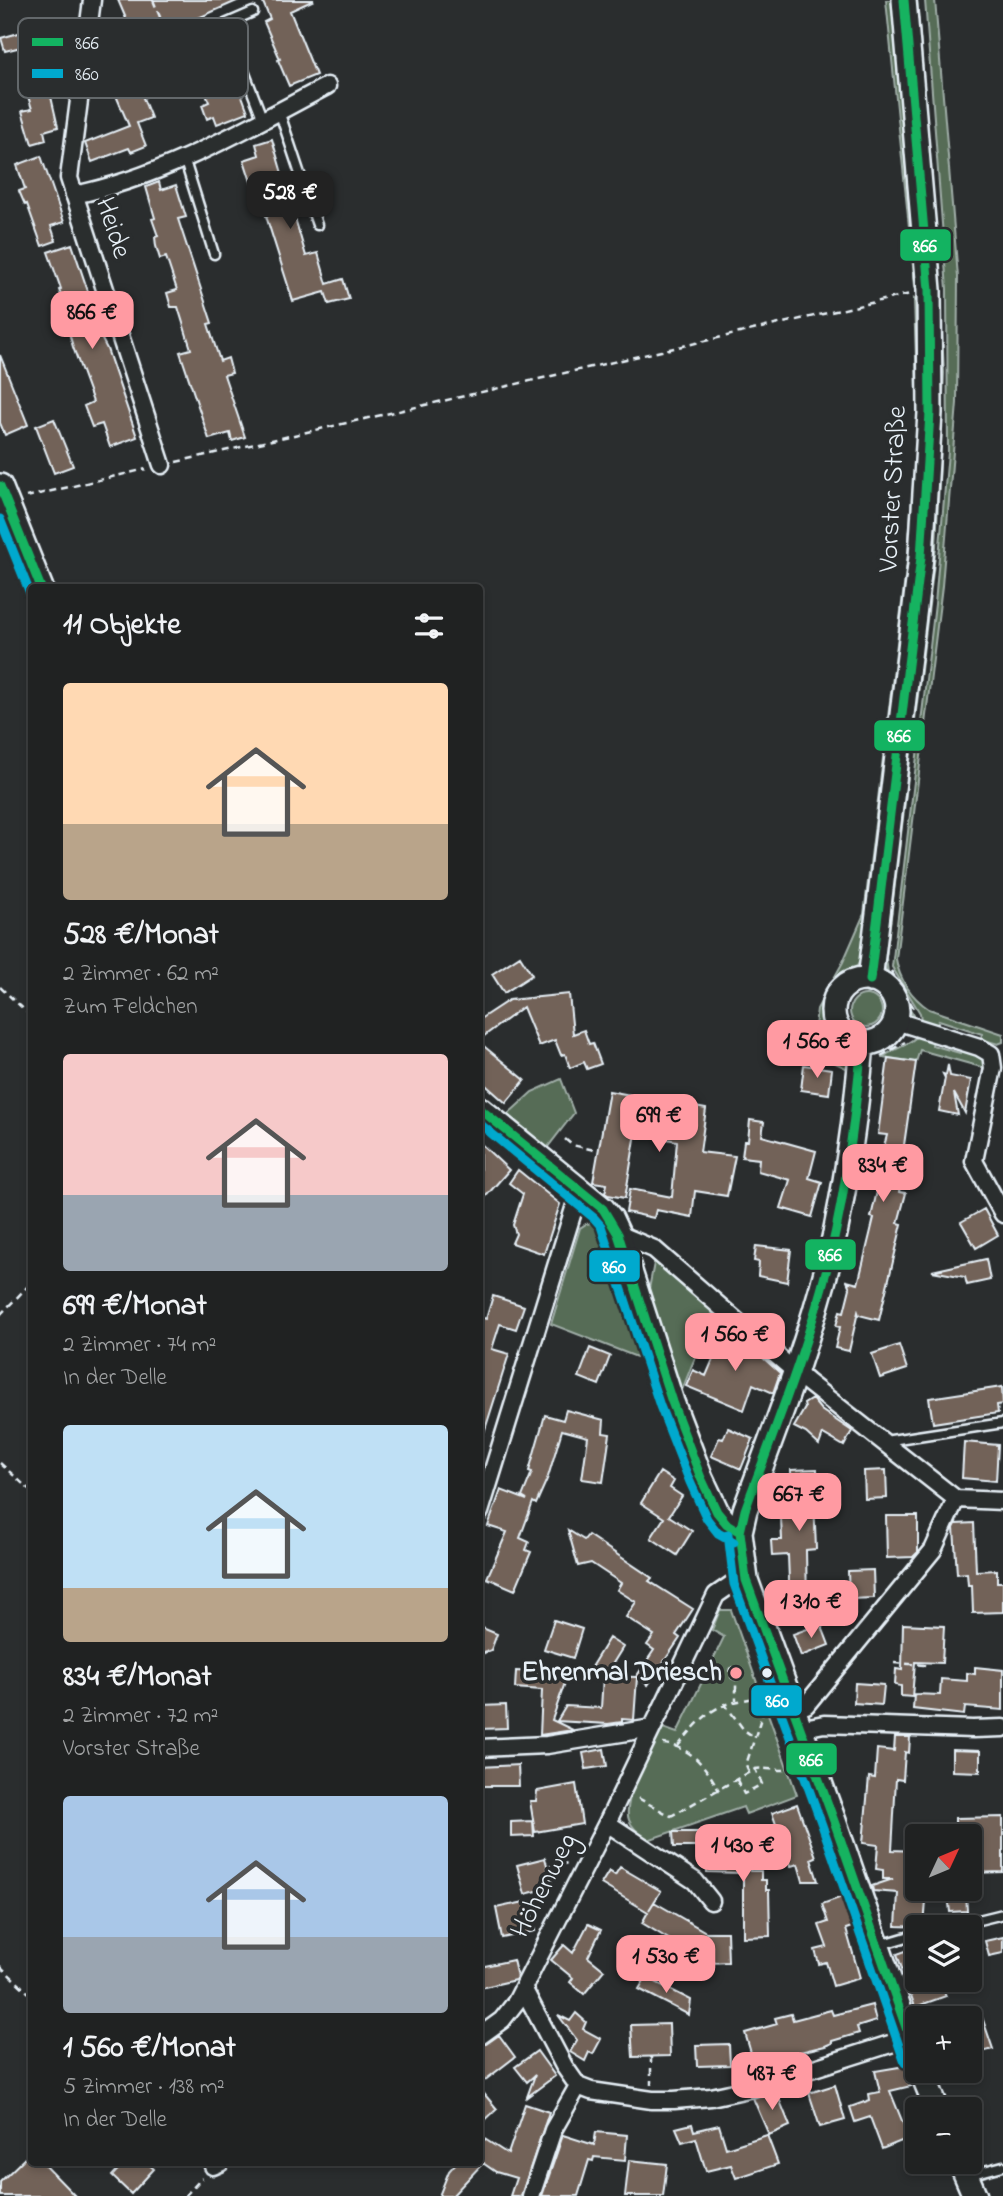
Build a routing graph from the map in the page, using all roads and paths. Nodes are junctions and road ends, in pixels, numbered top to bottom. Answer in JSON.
{"nodes":[{"id":1,"x":92,"y":0,"type":"edge"},
{"id":2,"x":153,"y":0,"type":"edge"},
{"id":3,"x":904,"y":0,"type":"edge"},
{"id":4,"x":253,"y":12,"type":"dead end"},
{"id":5,"x":90,"y":18,"type":"edge"},
{"id":6,"x":161,"y":18,"type":"edge"},
{"id":7,"x":240,"y":18,"type":"edge"},
{"id":8,"x":248,"y":81,"type":"edge"},
{"id":9,"x":327,"y":86,"type":"dead end"},
{"id":10,"x":79,"y":98,"type":"edge"},
{"id":11,"x":279,"y":111,"type":"junction"},
{"id":12,"x":263,"y":120,"type":"junction"},
{"id":13,"x":184,"y":158,"type":"junction"},
{"id":14,"x":74,"y":195,"type":"junction"},
{"id":15,"x":317,"y":225,"type":"dead end"},
{"id":16,"x":214,"y":254,"type":"dead end"},
{"id":17,"x":929,"y":290,"type":"junction"},
{"id":18,"x":162,"y":465,"type":"junction"},
{"id":19,"x":3,"y":494,"type":"edge"},
{"id":20,"x":39,"y":584,"type":"edge"},
{"id":21,"x":870,"y":980,"type":"junction"},
{"id":22,"x":0,"y":987,"type":"edge"},
{"id":23,"x":28,"y":1013,"type":"edge"},
{"id":24,"x":896,"y":1021,"type":"junction"},
{"id":25,"x":862,"y":1044,"type":"junction"},
{"id":26,"x":483,"y":1111,"type":"edge"},
{"id":27,"x":565,"y":1139,"type":"dead end"},
{"id":28,"x":598,"y":1151,"type":"dead end"},
{"id":29,"x":583,"y":1191,"type":"junction"},
{"id":30,"x":1003,"y":1214,"type":"edge"},
{"id":31,"x":618,"y":1234,"type":"junction"},
{"id":32,"x":28,"y":1286,"type":"edge"},
{"id":33,"x":0,"y":1315,"type":"edge"},
{"id":34,"x":795,"y":1371,"type":"junction"},
{"id":35,"x":1003,"y":1423,"type":"edge"},
{"id":36,"x":887,"y":1445,"type":"junction"},
{"id":37,"x":0,"y":1463,"type":"edge"},
{"id":38,"x":28,"y":1488,"type":"edge"},
{"id":39,"x":956,"y":1499,"type":"junction"},
{"id":40,"x":1003,"y":1501,"type":"edge"},
{"id":41,"x":483,"y":1502,"type":"edge"},
{"id":42,"x":740,"y":1532,"type":"junction"},
{"id":43,"x":746,"y":1580,"type":"junction"},
{"id":44,"x":925,"y":1662,"type":"dead end"},
{"id":45,"x":894,"y":1663,"type":"dead end"},
{"id":46,"x":736,"y":1680,"type":"dead end"},
{"id":47,"x":736,"y":1700,"type":"junction"},
{"id":48,"x":724,"y":1703,"type":"junction"},
{"id":49,"x":796,"y":1719,"type":"junction"},
{"id":50,"x":1003,"y":1728,"type":"edge"},
{"id":51,"x":649,"y":1735,"type":"junction"},
{"id":52,"x":754,"y":1737,"type":"junction"},
{"id":53,"x":678,"y":1746,"type":"junction"},
{"id":54,"x":483,"y":1748,"type":"edge"},
{"id":55,"x":801,"y":1766,"type":"dead end"},
{"id":56,"x":755,"y":1769,"type":"junction"},
{"id":57,"x":750,"y":1772,"type":"junction"},
{"id":58,"x":737,"y":1779,"type":"junction"},
{"id":59,"x":622,"y":1790,"type":"junction"},
{"id":60,"x":719,"y":1791,"type":"junction"},
{"id":61,"x":607,"y":1823,"type":"junction"},
{"id":62,"x":712,"y":1901,"type":"dead end"},
{"id":63,"x":1003,"y":1914,"type":"edge"},
{"id":64,"x":982,"y":1919,"type":"edge"},
{"id":65,"x":905,"y":1938,"type":"edge"},
{"id":66,"x":877,"y":1946,"type":"junction"},
{"id":67,"x":0,"y":1966,"type":"edge"},
{"id":68,"x":523,"y":1988,"type":"junction"},
{"id":69,"x":28,"y":1992,"type":"edge"},
{"id":70,"x":905,"y":2025,"type":"edge"},
{"id":71,"x":483,"y":2034,"type":"edge"},
{"id":72,"x":905,"y":2050,"type":"edge"},
{"id":73,"x":651,"y":2056,"type":"dead end"},
{"id":74,"x":579,"y":2086,"type":"junction"},
{"id":75,"x":652,"y":2100,"type":"junction"},
{"id":76,"x":215,"y":2166,"type":"edge"},
{"id":77,"x":1003,"y":2166,"type":"edge"},
{"id":78,"x":967,"y":2178,"type":"edge"},
{"id":79,"x":185,"y":2196,"type":"edge"},
{"id":80,"x":531,"y":2196,"type":"edge"}],
"edges":[{"from":1,"to":5,"type":"street","name":"Heide"},
{"from":2,"to":6,"type":"path"},
{"from":3,"to":17,"type":"street","name":"Vorster Straße"},
{"from":4,"to":7,"type":"lane"},
{"from":8,"to":12,"type":"lane"},
{"from":9,"to":11,"type":"street"},
{"from":10,"to":14,"type":"street","name":"Heide"},
{"from":11,"to":12,"type":"street"},
{"from":11,"to":15,"type":"lane"},
{"from":12,"to":13,"type":"street"},
{"from":13,"to":14,"type":"street"},
{"from":13,"to":16,"type":"lane"},
{"from":14,"to":18,"type":"street","name":"Heide"},
{"from":17,"to":18,"type":"path"},
{"from":17,"to":21,"type":"street","name":"Vorster Straße"},
{"from":18,"to":19,"type":"path"},
{"from":19,"to":20,"type":"street"},
{"from":21,"to":24,"type":"street"},
{"from":21,"to":25,"type":"street"},
{"from":22,"to":23,"type":"path"},
{"from":24,"to":25,"type":"street"},
{"from":24,"to":30,"type":"street"},
{"from":25,"to":34,"type":"street"},
{"from":26,"to":29,"type":"street"},
{"from":27,"to":28,"type":"path"},
{"from":29,"to":31,"type":"street"},
{"from":29,"to":41,"type":"street"},
{"from":31,"to":34,"type":"street"},
{"from":31,"to":42,"type":"street"},
{"from":32,"to":33,"type":"path"},
{"from":34,"to":36,"type":"street"},
{"from":34,"to":42,"type":"street"},
{"from":35,"to":36,"type":"lane"},
{"from":36,"to":39,"type":"street"},
{"from":37,"to":38,"type":"path"},
{"from":39,"to":40,"type":"street"},
{"from":39,"to":49,"type":"street"},
{"from":42,"to":43,"type":"street"},
{"from":43,"to":49,"type":"street"},
{"from":43,"to":51,"type":"street","name":"Höhenweg"},
{"from":44,"to":45,"type":"path"},
{"from":46,"to":47,"type":"path"},
{"from":47,"to":48,"type":"path"},
{"from":47,"to":52,"type":"path"},
{"from":48,"to":52,"type":"path"},
{"from":48,"to":53,"type":"path"},
{"from":49,"to":50,"type":"street"},
{"from":49,"to":66,"type":"street"},
{"from":51,"to":53,"type":"path"},
{"from":51,"to":54,"type":"street"},
{"from":51,"to":59,"type":"street","name":"Höhenweg"},
{"from":52,"to":57,"type":"path"},
{"from":53,"to":60,"type":"path"},
{"from":55,"to":56,"type":"path"},
{"from":56,"to":57,"type":"path"},
{"from":56,"to":58,"type":"path"},
{"from":57,"to":58,"type":"path"},
{"from":58,"to":60,"type":"path"},
{"from":59,"to":60,"type":"path"},
{"from":59,"to":61,"type":"street","name":"Höhenweg"},
{"from":61,"to":62,"type":"street","name":"Höhenweg"},
{"from":61,"to":68,"type":"street","name":"Höhenweg"},
{"from":63,"to":64,"type":"lane"},
{"from":65,"to":66,"type":"lane"},
{"from":66,"to":70,"type":"street"},
{"from":67,"to":69,"type":"path"},
{"from":68,"to":71,"type":"street","name":"Höhenweg"},
{"from":68,"to":74,"type":"street"},
{"from":72,"to":75,"type":"street"},
{"from":73,"to":75,"type":"path"},
{"from":74,"to":75,"type":"street"},
{"from":74,"to":80,"type":"street"},
{"from":76,"to":79,"type":"path"},
{"from":77,"to":78,"type":"lane"}]}
